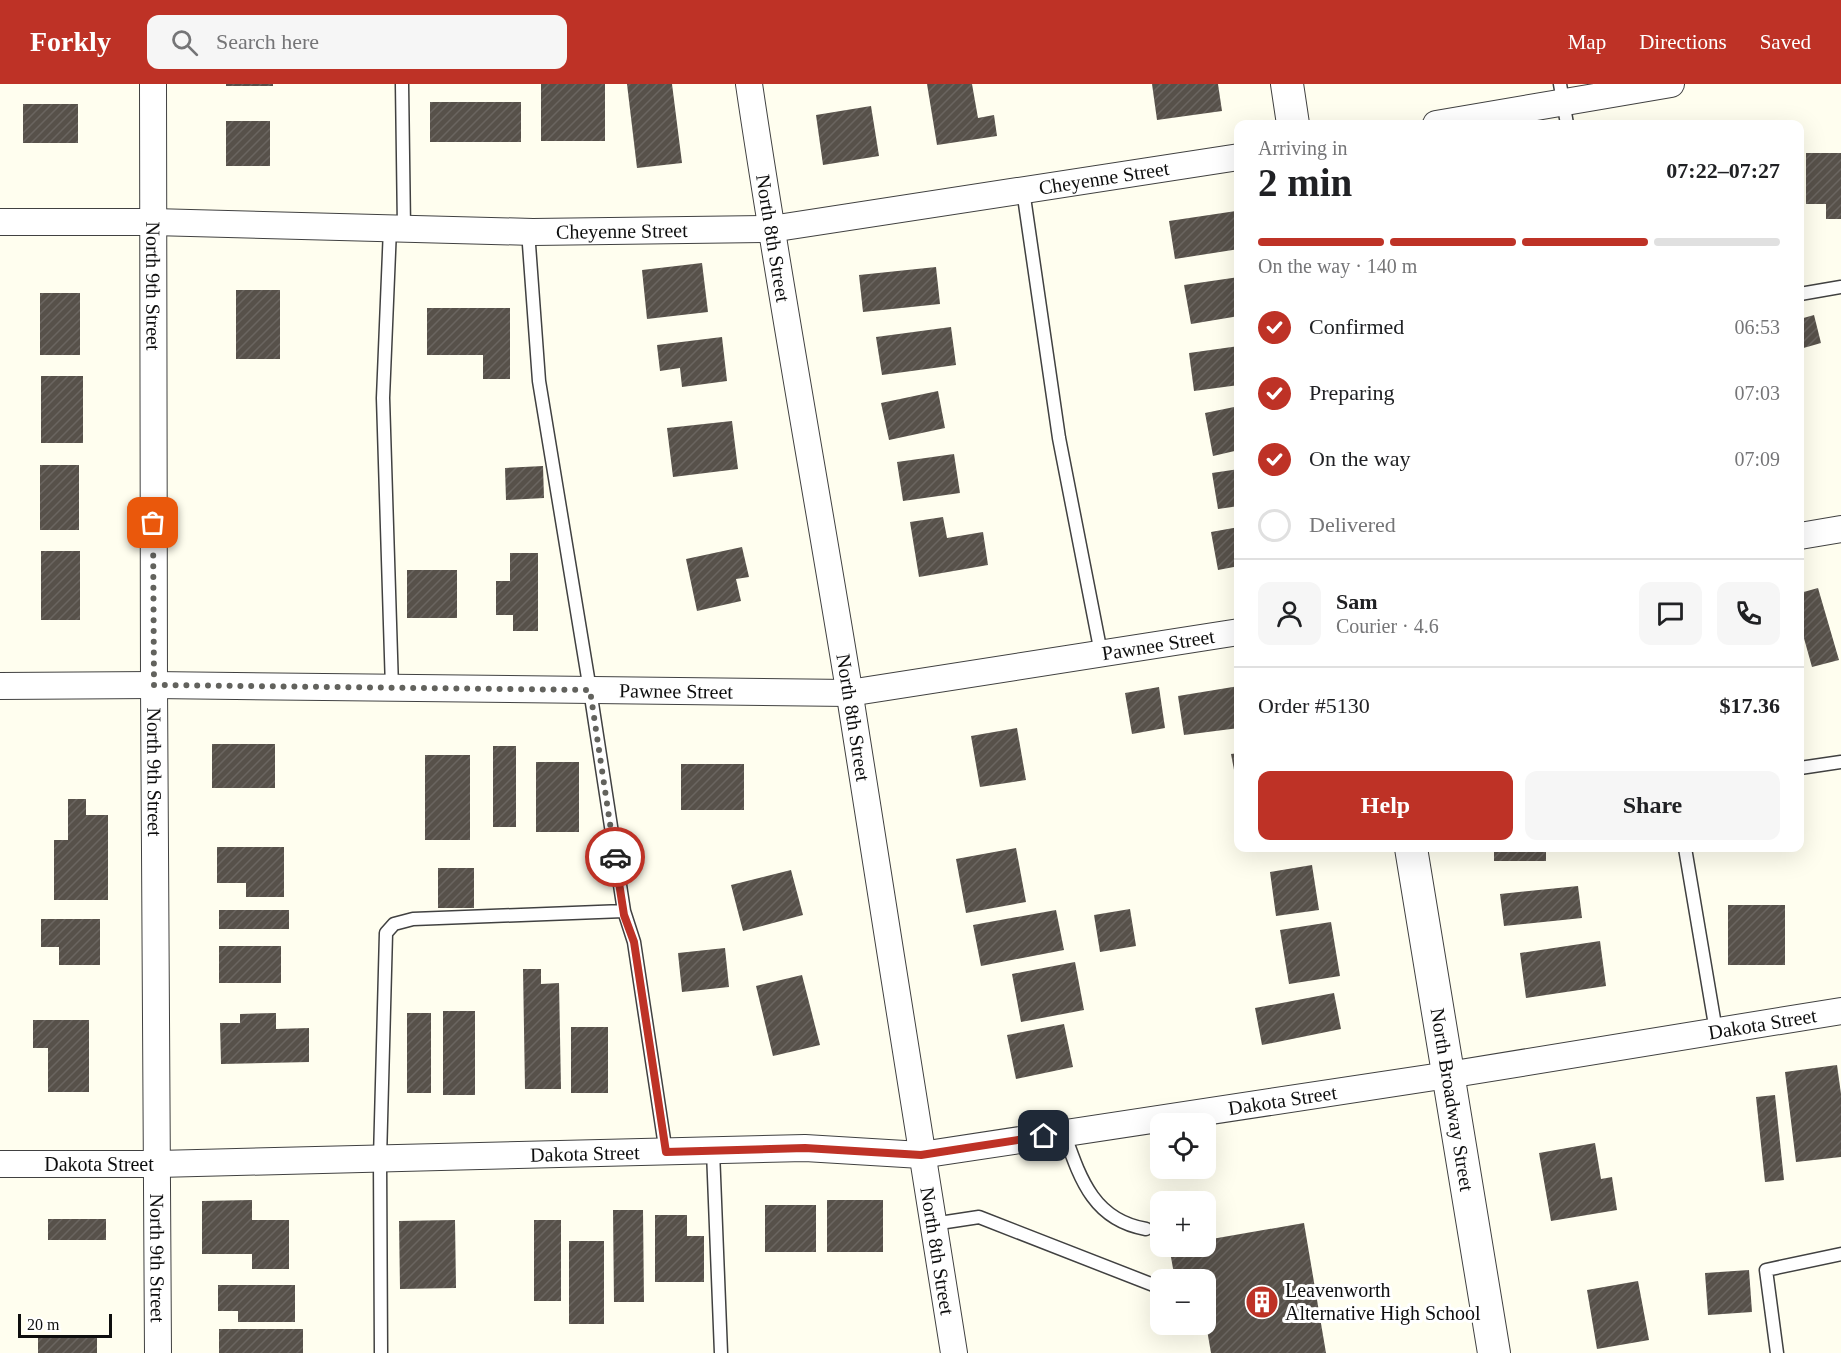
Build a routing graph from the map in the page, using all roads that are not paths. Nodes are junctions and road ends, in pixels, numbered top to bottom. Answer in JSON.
{"nodes":[{"id":1,"x":153,"y":84,"type":"edge"},
{"id":2,"x":402,"y":84,"type":"edge"},
{"id":3,"x":749,"y":84,"type":"edge"},
{"id":4,"x":1287,"y":84,"type":"edge"},
{"id":5,"x":1671,"y":84,"type":"edge"},
{"id":6,"x":1563,"y":104,"type":"edge"},
{"id":7,"x":1292,"y":120,"type":"edge"},
{"id":8,"x":1461,"y":120,"type":"edge"},
{"id":9,"x":1234,"y":158,"type":"edge"},
{"id":10,"x":1023,"y":190,"type":"junction"},
{"id":11,"x":0,"y":222,"type":"edge"},
{"id":12,"x":153,"y":222,"type":"junction"},
{"id":13,"x":397,"y":228,"type":"junction"},
{"id":14,"x":771,"y":229,"type":"junction"},
{"id":15,"x":528,"y":231,"type":"junction"},
{"id":16,"x":1841,"y":287,"type":"edge"},
{"id":17,"x":1804,"y":293,"type":"edge"},
{"id":18,"x":1841,"y":529,"type":"edge"},
{"id":19,"x":1804,"y":535,"type":"edge"},
{"id":20,"x":1234,"y":633,"type":"edge"},
{"id":21,"x":1101,"y":653,"type":"junction"},
{"id":22,"x":154,"y":685,"type":"junction"},
{"id":23,"x":0,"y":686,"type":"edge"},
{"id":24,"x":392,"y":688,"type":"junction"},
{"id":25,"x":590,"y":690,"type":"junction"},
{"id":26,"x":849,"y":693,"type":"junction"},
{"id":27,"x":1841,"y":762,"type":"edge"},
{"id":28,"x":1804,"y":767,"type":"edge"},
{"id":29,"x":1412,"y":852,"type":"edge"},
{"id":30,"x":1686,"y":852,"type":"edge"},
{"id":31,"x":624,"y":910,"type":"junction"},
{"id":32,"x":1841,"y":1011,"type":"edge"},
{"id":33,"x":1716,"y":1031,"type":"junction"},
{"id":34,"x":1448,"y":1075,"type":"junction"},
{"id":35,"x":1064,"y":1133,"type":"junction"},
{"id":36,"x":713,"y":1151,"type":"junction"},
{"id":37,"x":666,"y":1152,"type":"junction"},
{"id":38,"x":921,"y":1155,"type":"junction"},
{"id":39,"x":380,"y":1159,"type":"junction"},
{"id":40,"x":0,"y":1164,"type":"edge"},
{"id":41,"x":158,"y":1164,"type":"junction"},
{"id":42,"x":933,"y":1224,"type":"junction"},
{"id":43,"x":1146,"y":1229,"type":"dead end"},
{"id":44,"x":1841,"y":1254,"type":"edge"},
{"id":45,"x":1150,"y":1284,"type":"edge"},
{"id":46,"x":158,"y":1353,"type":"edge"},
{"id":47,"x":381,"y":1353,"type":"edge"},
{"id":48,"x":721,"y":1353,"type":"edge"},
{"id":49,"x":954,"y":1353,"type":"edge"},
{"id":50,"x":1494,"y":1353,"type":"edge"},
{"id":51,"x":1777,"y":1353,"type":"edge"}],
"edges":[{"from":1,"to":12,"type":"street","name":"North 9th Street"},
{"from":2,"to":13,"type":"lane"},
{"from":3,"to":14,"type":"street","name":"North 8th Street"},
{"from":4,"to":7,"type":"street"},
{"from":5,"to":6,"type":"street"},
{"from":6,"to":8,"type":"street"},
{"from":9,"to":10,"type":"street","name":"Cheyenne Street"},
{"from":10,"to":14,"type":"street","name":"Cheyenne Street"},
{"from":10,"to":21,"type":"lane"},
{"from":11,"to":12,"type":"street","name":"Cheyenne Street"},
{"from":12,"to":13,"type":"street","name":"Cheyenne Street"},
{"from":12,"to":22,"type":"street","name":"North 9th Street"},
{"from":13,"to":15,"type":"street","name":"Cheyenne Street"},
{"from":13,"to":24,"type":"lane"},
{"from":14,"to":15,"type":"street","name":"Cheyenne Street"},
{"from":14,"to":26,"type":"street","name":"North 8th Street"},
{"from":15,"to":25,"type":"lane"},
{"from":16,"to":17,"type":"lane"},
{"from":18,"to":19,"type":"street"},
{"from":20,"to":21,"type":"street","name":"Pawnee Street"},
{"from":21,"to":26,"type":"street","name":"Pawnee Street"},
{"from":22,"to":23,"type":"street","name":"Pawnee Street"},
{"from":22,"to":24,"type":"street","name":"Pawnee Street"},
{"from":22,"to":41,"type":"street","name":"North 9th Street"},
{"from":24,"to":25,"type":"street","name":"Pawnee Street"},
{"from":25,"to":26,"type":"street","name":"Pawnee Street"},
{"from":25,"to":31,"type":"lane"},
{"from":26,"to":38,"type":"street","name":"North 8th Street"},
{"from":27,"to":28,"type":"lane"},
{"from":29,"to":34,"type":"street","name":"North Broadway Street"},
{"from":30,"to":33,"type":"lane"},
{"from":31,"to":37,"type":"lane"},
{"from":31,"to":39,"type":"lane"},
{"from":32,"to":33,"type":"street","name":"Dakota Street"},
{"from":33,"to":34,"type":"street","name":"Dakota Street"},
{"from":34,"to":35,"type":"street","name":"Dakota Street"},
{"from":34,"to":50,"type":"street","name":"North Broadway Street"},
{"from":35,"to":38,"type":"street","name":"Dakota Street"},
{"from":35,"to":43,"type":"lane"},
{"from":36,"to":37,"type":"street","name":"Dakota Street"},
{"from":36,"to":38,"type":"street","name":"Dakota Street"},
{"from":36,"to":48,"type":"lane"},
{"from":37,"to":39,"type":"street","name":"Dakota Street"},
{"from":38,"to":42,"type":"street","name":"North 8th Street"},
{"from":39,"to":41,"type":"street","name":"Dakota Street"},
{"from":39,"to":47,"type":"lane"},
{"from":40,"to":41,"type":"street","name":"Dakota Street"},
{"from":41,"to":46,"type":"street","name":"North 9th Street"},
{"from":42,"to":45,"type":"lane"},
{"from":42,"to":49,"type":"street","name":"North 8th Street"},
{"from":44,"to":51,"type":"lane"}]}
